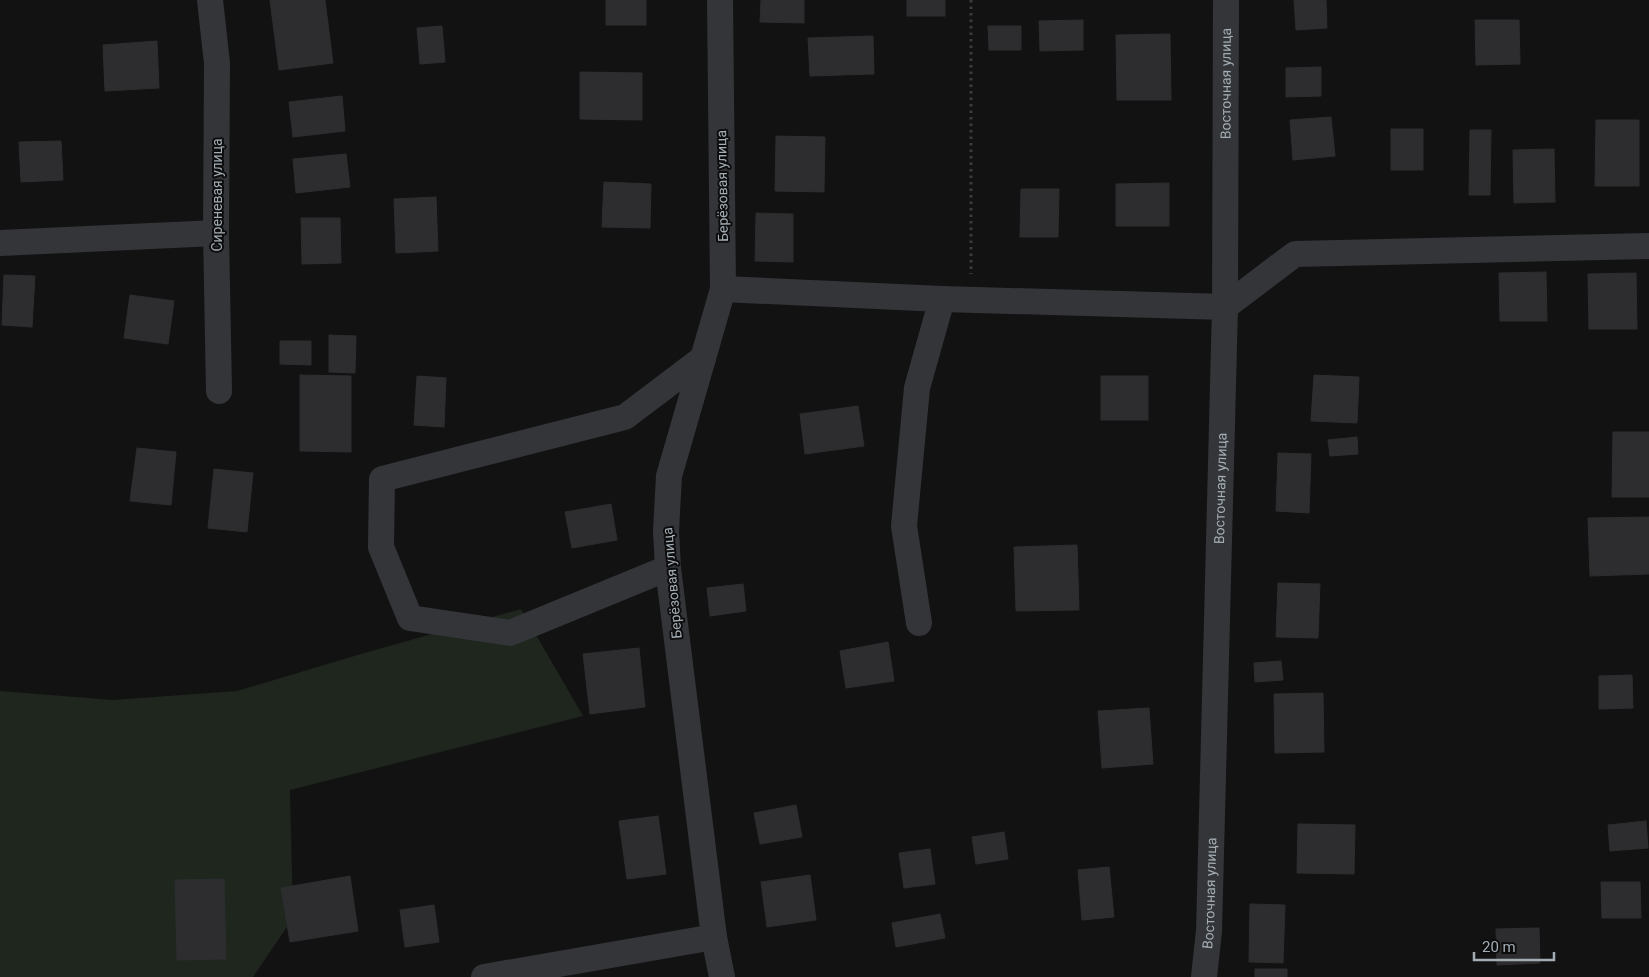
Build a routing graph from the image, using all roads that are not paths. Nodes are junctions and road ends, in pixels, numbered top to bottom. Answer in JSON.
{"nodes":[{"id":1,"x":210,"y":0,"type":"edge"},
{"id":2,"x":720,"y":0,"type":"edge"},
{"id":3,"x":1226,"y":0,"type":"edge"},
{"id":4,"x":216,"y":233,"type":"junction"},
{"id":5,"x":0,"y":243,"type":"edge"},
{"id":6,"x":1649,"y":246,"type":"edge"},
{"id":7,"x":723,"y":288,"type":"junction"},
{"id":8,"x":942,"y":298,"type":"junction"},
{"id":9,"x":1225,"y":307,"type":"junction"},
{"id":10,"x":703,"y":358,"type":"junction"},
{"id":11,"x":219,"y":391,"type":"dead end"},
{"id":12,"x":668,"y":568,"type":"junction"},
{"id":13,"x":919,"y":623,"type":"dead end"},
{"id":14,"x":714,"y":937,"type":"junction"},
{"id":15,"x":484,"y":977,"type":"edge"},
{"id":16,"x":722,"y":977,"type":"edge"},
{"id":17,"x":1204,"y":977,"type":"edge"}],
"edges":[{"from":1,"to":4,"type":"street","name":"Сиреневая улица"},
{"from":2,"to":7,"type":"street","name":"Берёзовая улица"},
{"from":3,"to":9,"type":"street","name":"Восточная улица"},
{"from":4,"to":5,"type":"street"},
{"from":4,"to":11,"type":"street","name":"Сиреневая улица"},
{"from":6,"to":9,"type":"street"},
{"from":7,"to":8,"type":"street"},
{"from":7,"to":10,"type":"street","name":"Берёзовая улица"},
{"from":8,"to":9,"type":"street"},
{"from":8,"to":13,"type":"street"},
{"from":9,"to":17,"type":"street","name":"Восточная улица"},
{"from":10,"to":12,"type":"street","name":"Берёзовая улица"},
{"from":10,"to":12,"type":"street"},
{"from":12,"to":14,"type":"street","name":"Берёзовая улица"},
{"from":14,"to":15,"type":"street"},
{"from":14,"to":16,"type":"street","name":"Берёзовая улица"}]}
